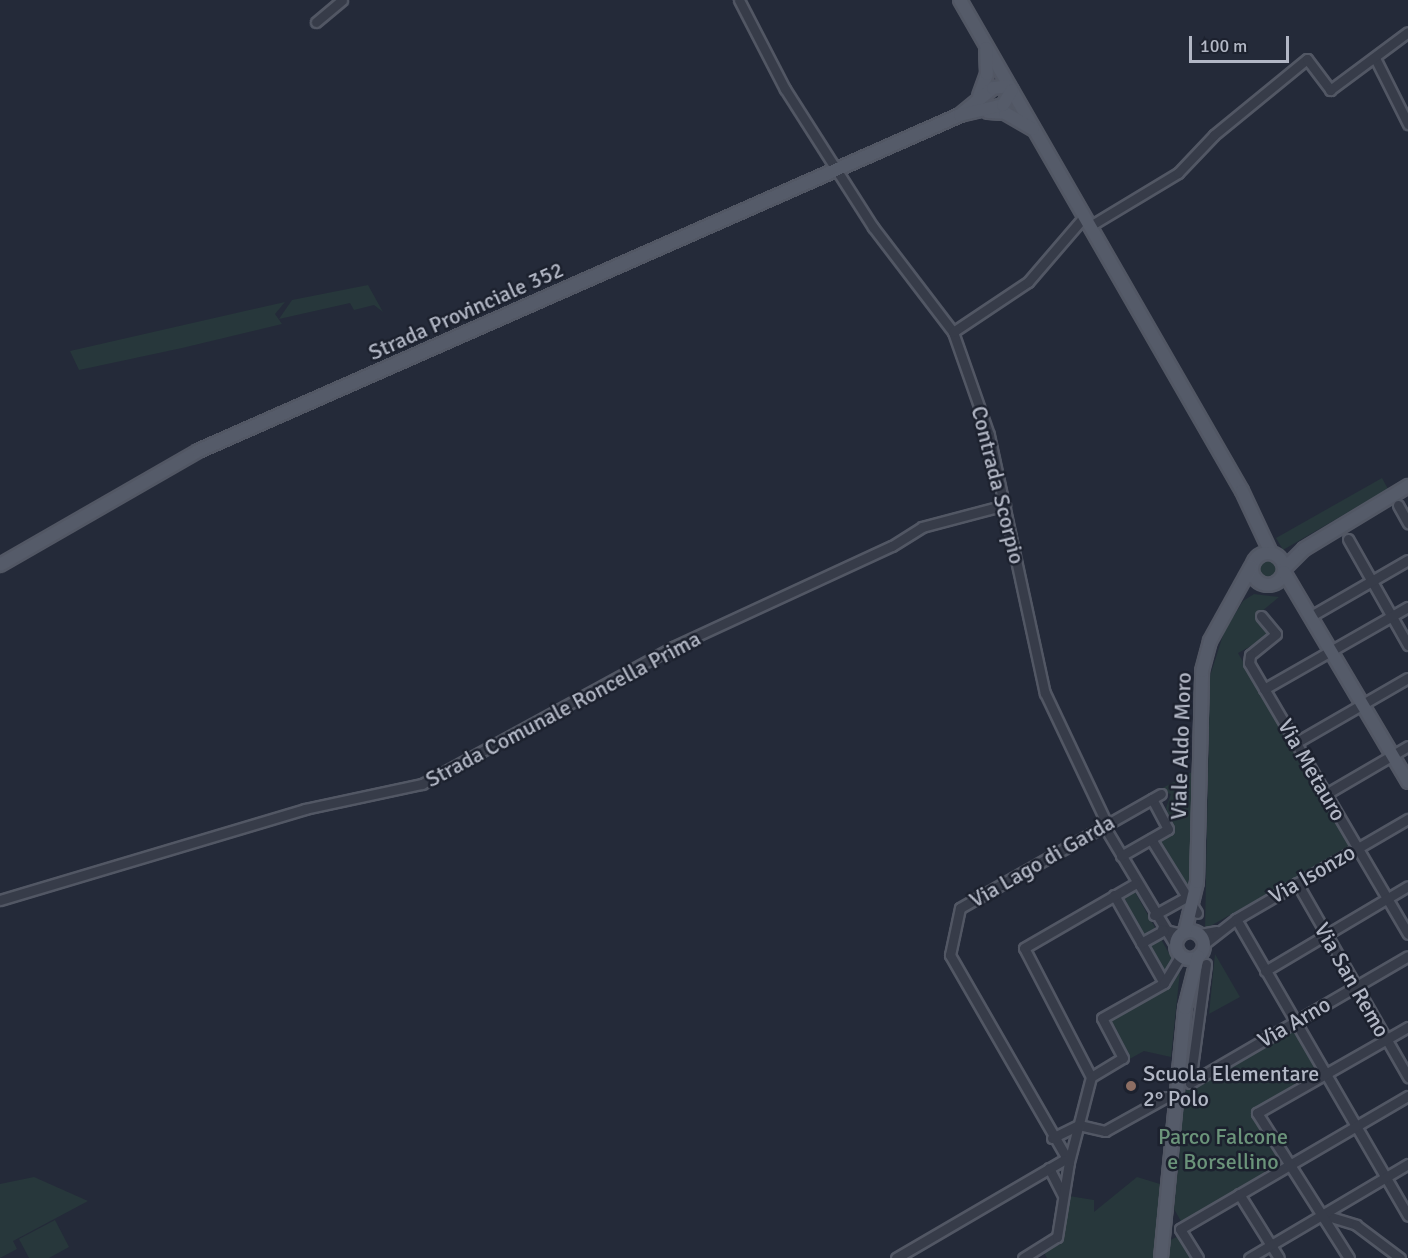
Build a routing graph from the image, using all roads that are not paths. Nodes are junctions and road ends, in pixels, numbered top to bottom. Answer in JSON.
{"nodes":[{"id":1,"x":342,"y":0,"type":"edge"},
{"id":2,"x":739,"y":0,"type":"edge"},
{"id":3,"x":960,"y":0,"type":"edge"},
{"id":4,"x":316,"y":22,"type":"dead end"},
{"id":5,"x":1408,"y":32,"type":"edge"},
{"id":6,"x":986,"y":44,"type":"junction"},
{"id":7,"x":1376,"y":58,"type":"junction"},
{"id":8,"x":1011,"y":88,"type":"junction"},
{"id":9,"x":979,"y":96,"type":"junction"},
{"id":10,"x":984,"y":111,"type":"junction"},
{"id":11,"x":960,"y":115,"type":"junction"},
{"id":12,"x":1408,"y":124,"type":"edge"},
{"id":13,"x":1035,"y":130,"type":"junction"},
{"id":14,"x":840,"y":169,"type":"junction"},
{"id":15,"x":1087,"y":222,"type":"junction"},
{"id":16,"x":952,"y":332,"type":"junction"},
{"id":17,"x":1408,"y":486,"type":"edge"},
{"id":18,"x":1242,"y":490,"type":"junction"},
{"id":19,"x":1005,"y":505,"type":"junction"},
{"id":20,"x":1398,"y":505,"type":"dead end"},
{"id":21,"x":1408,"y":523,"type":"edge"},
{"id":22,"x":1348,"y":539,"type":"dead end"},
{"id":23,"x":1304,"y":549,"type":"junction"},
{"id":24,"x":1274,"y":554,"type":"junction"},
{"id":25,"x":1408,"y":560,"type":"edge"},
{"id":26,"x":1252,"y":564,"type":"junction"},
{"id":27,"x":0,"y":565,"type":"edge"},
{"id":28,"x":1284,"y":570,"type":"junction"},
{"id":29,"x":1371,"y":581,"type":"junction"},
{"id":30,"x":1266,"y":586,"type":"junction"},
{"id":31,"x":1408,"y":607,"type":"edge"},
{"id":32,"x":1223,"y":614,"type":"junction"},
{"id":33,"x":1261,"y":616,"type":"dead end"},
{"id":34,"x":1311,"y":616,"type":"junction"},
{"id":35,"x":1391,"y":616,"type":"junction"},
{"id":36,"x":1408,"y":645,"type":"edge"},
{"id":37,"x":1333,"y":650,"type":"junction"},
{"id":38,"x":1408,"y":678,"type":"edge"},
{"id":39,"x":1264,"y":689,"type":"junction"},
{"id":40,"x":1363,"y":703,"type":"junction"},
{"id":41,"x":1297,"y":742,"type":"junction"},
{"id":42,"x":1408,"y":746,"type":"edge"},
{"id":43,"x":1393,"y":755,"type":"junction"},
{"id":44,"x":1408,"y":782,"type":"edge"},
{"id":45,"x":1161,"y":794,"type":"dead end"},
{"id":46,"x":1326,"y":794,"type":"junction"},
{"id":47,"x":1152,"y":799,"type":"junction"},
{"id":48,"x":1408,"y":819,"type":"edge"},
{"id":49,"x":1105,"y":825,"type":"junction"},
{"id":50,"x":1151,"y":839,"type":"junction"},
{"id":51,"x":1357,"y":848,"type":"junction"},
{"id":52,"x":1121,"y":856,"type":"junction"},
{"id":53,"x":1136,"y":882,"type":"junction"},
{"id":54,"x":1297,"y":883,"type":"junction"},
{"id":55,"x":1408,"y":886,"type":"edge"},
{"id":56,"x":1197,"y":888,"type":"junction"},
{"id":57,"x":1114,"y":895,"type":"junction"},
{"id":58,"x":1184,"y":898,"type":"junction"},
{"id":59,"x":1387,"y":898,"type":"junction"},
{"id":60,"x":0,"y":900,"type":"edge"},
{"id":61,"x":1194,"y":913,"type":"junction"},
{"id":62,"x":1154,"y":915,"type":"junction"},
{"id":63,"x":1236,"y":919,"type":"junction"},
{"id":64,"x":1162,"y":930,"type":"junction"},
{"id":65,"x":1408,"y":934,"type":"edge"},
{"id":66,"x":1194,"y":935,"type":"junction"},
{"id":67,"x":1326,"y":935,"type":"junction"},
{"id":68,"x":1141,"y":943,"type":"junction"},
{"id":69,"x":1180,"y":954,"type":"junction"},
{"id":70,"x":1408,"y":956,"type":"edge"},
{"id":71,"x":1202,"y":961,"type":"junction"},
{"id":72,"x":1265,"y":971,"type":"junction"},
{"id":73,"x":1164,"y":983,"type":"junction"},
{"id":74,"x":1355,"y":987,"type":"junction"},
{"id":75,"x":1185,"y":1008,"type":"junction"},
{"id":76,"x":1295,"y":1021,"type":"junction"},
{"id":77,"x":1408,"y":1027,"type":"edge"},
{"id":78,"x":1386,"y":1039,"type":"junction"},
{"id":79,"x":1327,"y":1074,"type":"junction"},
{"id":80,"x":1090,"y":1077,"type":"junction"},
{"id":81,"x":1408,"y":1077,"type":"edge"},
{"id":82,"x":1408,"y":1096,"type":"edge"},
{"id":83,"x":1166,"y":1097,"type":"dead end"},
{"id":84,"x":1079,"y":1125,"type":"junction"},
{"id":85,"x":1356,"y":1125,"type":"junction"},
{"id":86,"x":1052,"y":1138,"type":"junction"},
{"id":87,"x":1066,"y":1161,"type":"junction"},
{"id":88,"x":1289,"y":1164,"type":"junction"},
{"id":89,"x":1408,"y":1164,"type":"edge"},
{"id":90,"x":1049,"y":1168,"type":"junction"},
{"id":91,"x":1386,"y":1177,"type":"junction"},
{"id":92,"x":1239,"y":1194,"type":"junction"},
{"id":93,"x":1063,"y":1195,"type":"junction"},
{"id":94,"x":1407,"y":1209,"type":"edge"},
{"id":95,"x":1321,"y":1214,"type":"junction"},
{"id":96,"x":1271,"y":1245,"type":"junction"},
{"id":97,"x":896,"y":1256,"type":"edge"},
{"id":98,"x":1023,"y":1258,"type":"edge"},
{"id":99,"x":1161,"y":1258,"type":"edge"},
{"id":100,"x":1198,"y":1258,"type":"edge"},
{"id":101,"x":1249,"y":1258,"type":"edge"},
{"id":102,"x":1278,"y":1258,"type":"edge"},
{"id":103,"x":1349,"y":1258,"type":"edge"},
{"id":104,"x":1400,"y":1258,"type":"edge"}],
"edges":[{"from":1,"to":4,"type":"street"},
{"from":2,"to":14,"type":"street","name":"Contrada Scorpio"},
{"from":3,"to":6,"type":"main road"},
{"from":5,"to":7,"type":"street"},
{"from":6,"to":8,"type":"main road"},
{"from":6,"to":9,"type":"main road","name":"Strada Provinciale 352"},
{"from":7,"to":12,"type":"street"},
{"from":7,"to":15,"type":"street"},
{"from":8,"to":9,"type":"main road","name":"Strada Provinciale 352"},
{"from":8,"to":10,"type":"main road","name":"Strada Provinciale 352"},
{"from":8,"to":13,"type":"main road"},
{"from":9,"to":11,"type":"main road","name":"Strada Provinciale 352"},
{"from":10,"to":11,"type":"main road","name":"Strada Provinciale 352"},
{"from":10,"to":13,"type":"main road","name":"Strada Provinciale 352"},
{"from":11,"to":14,"type":"main road","name":"Strada Provinciale 352"},
{"from":13,"to":15,"type":"main road"},
{"from":14,"to":16,"type":"street","name":"Contrada Scorpio"},
{"from":14,"to":27,"type":"main road","name":"Strada Provinciale 352"},
{"from":15,"to":16,"type":"street"},
{"from":15,"to":18,"type":"main road"},
{"from":16,"to":19,"type":"street","name":"Contrada Scorpio"},
{"from":17,"to":23,"type":"main road","name":"Viale Aldo Moro"},
{"from":18,"to":24,"type":"main road"},
{"from":18,"to":26,"type":"main road"},
{"from":19,"to":49,"type":"street","name":"Contrada Scorpio"},
{"from":19,"to":60,"type":"street","name":"Strada Comunale Roncella Prima"},
{"from":20,"to":21,"type":"street"},
{"from":22,"to":29,"type":"street"},
{"from":23,"to":24,"type":"main road","name":"Viale Aldo Moro"},
{"from":23,"to":28,"type":"main road","name":"Viale Aldo Moro"},
{"from":24,"to":26,"type":"main road","name":"Viale Aldo Moro"},
{"from":24,"to":28,"type":"main road"},
{"from":25,"to":29,"type":"street"},
{"from":26,"to":30,"type":"main road"},
{"from":26,"to":32,"type":"main road","name":"Viale Aldo Moro"},
{"from":28,"to":30,"type":"main road","name":"Viale Aldo Moro"},
{"from":28,"to":34,"type":"main road"},
{"from":29,"to":34,"type":"street"},
{"from":29,"to":35,"type":"street"},
{"from":30,"to":32,"type":"main road","name":"Viale Aldo Moro"},
{"from":30,"to":34,"type":"main road"},
{"from":31,"to":35,"type":"street"},
{"from":32,"to":56,"type":"main road","name":"Viale Aldo Moro"},
{"from":33,"to":39,"type":"street","name":"Via Metauro"},
{"from":34,"to":37,"type":"main road"},
{"from":35,"to":36,"type":"street"},
{"from":35,"to":37,"type":"street"},
{"from":37,"to":39,"type":"street"},
{"from":37,"to":40,"type":"main road"},
{"from":38,"to":40,"type":"street"},
{"from":39,"to":41,"type":"street","name":"Via Metauro"},
{"from":40,"to":41,"type":"street"},
{"from":40,"to":43,"type":"main road"},
{"from":41,"to":46,"type":"street","name":"Via Metauro"},
{"from":42,"to":43,"type":"street"},
{"from":43,"to":44,"type":"main road"},
{"from":43,"to":46,"type":"street"},
{"from":45,"to":47,"type":"street","name":"Via Lago di Garda"},
{"from":46,"to":51,"type":"street","name":"Via Metauro"},
{"from":47,"to":49,"type":"street","name":"Via Lago di Garda"},
{"from":47,"to":50,"type":"street"},
{"from":48,"to":51,"type":"street","name":"Via Isonzo"},
{"from":49,"to":52,"type":"street","name":"Contrada Scorpio"},
{"from":49,"to":86,"type":"street","name":"Via Lago di Garda"},
{"from":50,"to":52,"type":"street"},
{"from":50,"to":58,"type":"street"},
{"from":51,"to":54,"type":"street","name":"Via Isonzo"},
{"from":51,"to":59,"type":"street","name":"Via Metauro"},
{"from":52,"to":53,"type":"street","name":"Contrada Scorpio"},
{"from":53,"to":57,"type":"street"},
{"from":53,"to":62,"type":"street","name":"Contrada Scorpio"},
{"from":54,"to":63,"type":"street","name":"Via Isonzo"},
{"from":54,"to":67,"type":"street","name":"Via San Remo"},
{"from":55,"to":59,"type":"street"},
{"from":56,"to":58,"type":"street"},
{"from":56,"to":61,"type":"main road","name":"Viale Aldo Moro"},
{"from":57,"to":68,"type":"street"},
{"from":57,"to":80,"type":"street"},
{"from":58,"to":61,"type":"street"},
{"from":58,"to":62,"type":"street"},
{"from":59,"to":65,"type":"street","name":"Via Metauro"},
{"from":59,"to":67,"type":"street"},
{"from":61,"to":66,"type":"main road","name":"Viale Aldo Moro"},
{"from":62,"to":64,"type":"street","name":"Contrada Scorpio"},
{"from":63,"to":66,"type":"street","name":"Via Isonzo"},
{"from":63,"to":72,"type":"street"},
{"from":64,"to":66,"type":"street"},
{"from":64,"to":68,"type":"street"},
{"from":64,"to":69,"type":"street","name":"Contrada Scorpio"},
{"from":66,"to":69,"type":"main road","name":"Viale Aldo Moro"},
{"from":66,"to":71,"type":"main road","name":"Viale Aldo Moro"},
{"from":67,"to":72,"type":"street"},
{"from":67,"to":74,"type":"street","name":"Via San Remo"},
{"from":68,"to":73,"type":"street"},
{"from":69,"to":71,"type":"main road"},
{"from":69,"to":73,"type":"street"},
{"from":69,"to":75,"type":"main road","name":"Viale Aldo Moro"},
{"from":70,"to":74,"type":"street","name":"Via Arno"},
{"from":71,"to":75,"type":"main road","name":"Viale Aldo Moro"},
{"from":71,"to":76,"type":"street","name":"Via Arno"},
{"from":72,"to":76,"type":"street"},
{"from":73,"to":80,"type":"street"},
{"from":74,"to":76,"type":"street","name":"Via Arno"},
{"from":74,"to":78,"type":"street","name":"Via San Remo"},
{"from":75,"to":99,"type":"main road","name":"Viale Aldo Moro"},
{"from":76,"to":79,"type":"street"},
{"from":77,"to":78,"type":"street"},
{"from":78,"to":79,"type":"street"},
{"from":78,"to":81,"type":"street","name":"Via San Remo"},
{"from":79,"to":85,"type":"street"},
{"from":79,"to":88,"type":"street"},
{"from":80,"to":84,"type":"street"},
{"from":82,"to":85,"type":"street"},
{"from":83,"to":84,"type":"street"},
{"from":84,"to":86,"type":"street"},
{"from":84,"to":87,"type":"street"},
{"from":85,"to":88,"type":"street"},
{"from":85,"to":91,"type":"street"},
{"from":86,"to":87,"type":"street","name":"Via Lago di Garda"},
{"from":87,"to":90,"type":"street"},
{"from":87,"to":93,"type":"street"},
{"from":88,"to":92,"type":"street"},
{"from":88,"to":95,"type":"street"},
{"from":89,"to":91,"type":"street"},
{"from":90,"to":93,"type":"street"},
{"from":90,"to":97,"type":"street"},
{"from":91,"to":94,"type":"street"},
{"from":91,"to":95,"type":"street"},
{"from":92,"to":96,"type":"street"},
{"from":92,"to":100,"type":"street"},
{"from":93,"to":98,"type":"street"},
{"from":95,"to":96,"type":"street"},
{"from":95,"to":103,"type":"street"},
{"from":95,"to":104,"type":"street"},
{"from":96,"to":101,"type":"street"},
{"from":96,"to":102,"type":"street"}]}
